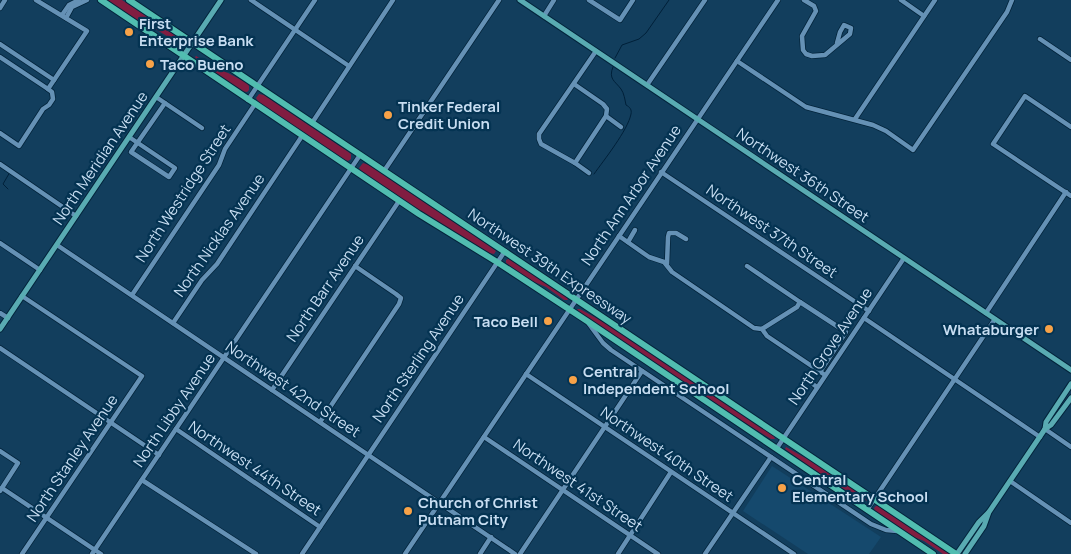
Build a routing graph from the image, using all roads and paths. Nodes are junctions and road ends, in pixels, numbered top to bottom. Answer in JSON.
{"nodes":[{"id":1,"x":5,"y":0,"type":"edge"},
{"id":2,"x":36,"y":0,"type":"edge"},
{"id":3,"x":79,"y":0,"type":"edge"},
{"id":4,"x":87,"y":0,"type":"edge"},
{"id":5,"x":100,"y":0,"type":"edge"},
{"id":6,"x":129,"y":0,"type":"edge"},
{"id":7,"x":221,"y":0,"type":"edge"},
{"id":8,"x":251,"y":0,"type":"edge"},
{"id":9,"x":315,"y":0,"type":"edge"},
{"id":10,"x":385,"y":0,"type":"edge"},
{"id":11,"x":499,"y":0,"type":"edge"},
{"id":12,"x":520,"y":0,"type":"edge"},
{"id":13,"x":554,"y":0,"type":"edge"},
{"id":14,"x":633,"y":0,"type":"edge"},
{"id":15,"x":705,"y":0,"type":"edge"},
{"id":16,"x":778,"y":0,"type":"edge"},
{"id":17,"x":804,"y":0,"type":"edge"},
{"id":18,"x":901,"y":0,"type":"edge"},
{"id":19,"x":935,"y":0,"type":"edge"},
{"id":20,"x":1012,"y":0,"type":"edge"},
{"id":21,"x":591,"y":1,"type":"edge"},
{"id":22,"x":392,"y":2,"type":"edge"},
{"id":23,"x":0,"y":8,"type":"edge"},
{"id":24,"x":64,"y":16,"type":"junction"},
{"id":25,"x":544,"y":16,"type":"junction"},
{"id":26,"x":924,"y":16,"type":"junction"},
{"id":27,"x":295,"y":29,"type":"junction"},
{"id":28,"x":1040,"y":39,"type":"dead end"},
{"id":29,"x":192,"y":43,"type":"junction"},
{"id":30,"x":837,"y":43,"type":"dead end"},
{"id":31,"x":0,"y":44,"type":"edge"},
{"id":32,"x":596,"y":51,"type":"junction"},
{"id":33,"x":183,"y":56,"type":"junction"},
{"id":34,"x":0,"y":57,"type":"edge"},
{"id":35,"x":1071,"y":60,"type":"edge"},
{"id":36,"x":737,"y":61,"type":"junction"},
{"id":37,"x":349,"y":66,"type":"junction"},
{"id":38,"x":54,"y":80,"type":"junction"},
{"id":39,"x":574,"y":84,"type":"junction"},
{"id":40,"x":647,"y":85,"type":"junction"},
{"id":41,"x":257,"y":86,"type":"junction"},
{"id":42,"x":48,"y":89,"type":"junction"},
{"id":43,"x":156,"y":97,"type":"junction"},
{"id":44,"x":248,"y":100,"type":"junction"},
{"id":45,"x":165,"y":103,"type":"junction"},
{"id":46,"x":255,"y":104,"type":"junction"},
{"id":47,"x":606,"y":116,"type":"junction"},
{"id":48,"x":697,"y":119,"type":"junction"},
{"id":49,"x":855,"y":119,"type":"junction"},
{"id":50,"x":312,"y":123,"type":"junction"},
{"id":51,"x":620,"y":127,"type":"dead end"},
{"id":52,"x":1071,"y":127,"type":"edge"},
{"id":53,"x":202,"y":128,"type":"dead end"},
{"id":54,"x":0,"y":133,"type":"edge"},
{"id":55,"x":302,"y":136,"type":"junction"},
{"id":56,"x":129,"y":138,"type":"junction"},
{"id":57,"x":138,"y":143,"type":"junction"},
{"id":58,"x":360,"y":155,"type":"junction"},
{"id":59,"x":575,"y":163,"type":"junction"},
{"id":60,"x":0,"y":164,"type":"edge"},
{"id":61,"x":350,"y":168,"type":"junction"},
{"id":62,"x":384,"y":171,"type":"junction"},
{"id":63,"x":661,"y":172,"type":"junction"},
{"id":64,"x":589,"y":173,"type":"dead end"},
{"id":65,"x":1066,"y":192,"type":"junction"},
{"id":66,"x":1071,"y":196,"type":"edge"},
{"id":67,"x":399,"y":201,"type":"junction"},
{"id":68,"x":76,"y":216,"type":"junction"},
{"id":69,"x":635,"y":230,"type":"dead end"},
{"id":70,"x":619,"y":236,"type":"junction"},
{"id":71,"x":686,"y":239,"type":"dead end"},
{"id":72,"x":628,"y":242,"type":"junction"},
{"id":73,"x":0,"y":243,"type":"edge"},
{"id":74,"x":57,"y":245,"type":"junction"},
{"id":75,"x":505,"y":251,"type":"junction"},
{"id":76,"x":904,"y":258,"type":"junction"},
{"id":77,"x":497,"y":262,"type":"junction"},
{"id":78,"x":667,"y":264,"type":"junction"},
{"id":79,"x":354,"y":266,"type":"junction"},
{"id":80,"x":747,"y":266,"type":"dead end"},
{"id":81,"x":40,"y":270,"type":"junction"},
{"id":82,"x":132,"y":295,"type":"junction"},
{"id":83,"x":22,"y":296,"type":"junction"},
{"id":84,"x":577,"y":299,"type":"junction"},
{"id":85,"x":800,"y":302,"type":"junction"},
{"id":86,"x":570,"y":309,"type":"junction"},
{"id":87,"x":869,"y":311,"type":"junction"},
{"id":88,"x":0,"y":313,"type":"edge"},
{"id":89,"x":986,"y":313,"type":"junction"},
{"id":90,"x":8,"y":318,"type":"junction"},
{"id":91,"x":864,"y":318,"type":"junction"},
{"id":92,"x":995,"y":319,"type":"junction"},
{"id":93,"x":587,"y":321,"type":"junction"},
{"id":94,"x":173,"y":323,"type":"junction"},
{"id":95,"x":762,"y":329,"type":"junction"},
{"id":96,"x":0,"y":330,"type":"edge"},
{"id":97,"x":846,"y":332,"type":"junction"},
{"id":98,"x":852,"y":336,"type":"junction"},
{"id":99,"x":0,"y":348,"type":"edge"},
{"id":100,"x":224,"y":358,"type":"junction"},
{"id":101,"x":1071,"y":370,"type":"edge"},
{"id":102,"x":642,"y":371,"type":"junction"},
{"id":103,"x":820,"y":372,"type":"junction"},
{"id":104,"x":526,"y":374,"type":"junction"},
{"id":105,"x":825,"y":375,"type":"junction"},
{"id":106,"x":955,"y":379,"type":"junction"},
{"id":107,"x":807,"y":380,"type":"dead end"},
{"id":108,"x":1071,"y":384,"type":"edge"},
{"id":109,"x":817,"y":387,"type":"junction"},
{"id":110,"x":272,"y":390,"type":"junction"},
{"id":111,"x":1071,"y":398,"type":"edge"},
{"id":112,"x":111,"y":422,"type":"junction"},
{"id":113,"x":320,"y":422,"type":"junction"},
{"id":114,"x":604,"y":427,"type":"junction"},
{"id":115,"x":176,"y":429,"type":"junction"},
{"id":116,"x":1045,"y":429,"type":"junction"},
{"id":117,"x":1040,"y":436,"type":"junction"},
{"id":118,"x":484,"y":437,"type":"junction"},
{"id":119,"x":784,"y":438,"type":"junction"},
{"id":120,"x":1071,"y":447,"type":"edge"},
{"id":121,"x":777,"y":448,"type":"junction"},
{"id":122,"x":0,"y":451,"type":"edge"},
{"id":123,"x":159,"y":455,"type":"junction"},
{"id":124,"x":368,"y":455,"type":"junction"},
{"id":125,"x":770,"y":457,"type":"junction"},
{"id":126,"x":671,"y":472,"type":"junction"},
{"id":127,"x":142,"y":480,"type":"junction"},
{"id":128,"x":1010,"y":481,"type":"junction"},
{"id":129,"x":1,"y":489,"type":"edge"},
{"id":130,"x":562,"y":490,"type":"junction"},
{"id":131,"x":874,"y":499,"type":"junction"},
{"id":132,"x":439,"y":503,"type":"junction"},
{"id":133,"x":867,"y":510,"type":"junction"},
{"id":134,"x":989,"y":512,"type":"junction"},
{"id":135,"x":733,"y":513,"type":"junction"},
{"id":136,"x":46,"y":517,"type":"junction"},
{"id":137,"x":1071,"y":523,"type":"edge"},
{"id":138,"x":320,"y":527,"type":"junction"},
{"id":139,"x":898,"y":531,"type":"junction"},
{"id":140,"x":630,"y":535,"type":"junction"},
{"id":141,"x":491,"y":538,"type":"junction"},
{"id":142,"x":94,"y":552,"type":"edge"},
{"id":143,"x":22,"y":554,"type":"edge"},
{"id":144,"x":101,"y":554,"type":"edge"},
{"id":145,"x":256,"y":554,"type":"edge"},
{"id":146,"x":302,"y":554,"type":"edge"},
{"id":147,"x":405,"y":554,"type":"edge"},
{"id":148,"x":480,"y":554,"type":"edge"},
{"id":149,"x":516,"y":554,"type":"edge"},
{"id":150,"x":520,"y":554,"type":"edge"},
{"id":151,"x":618,"y":554,"type":"edge"},
{"id":152,"x":658,"y":554,"type":"edge"},
{"id":153,"x":705,"y":554,"type":"edge"},
{"id":154,"x":794,"y":554,"type":"edge"},
{"id":155,"x":933,"y":554,"type":"edge"},
{"id":156,"x":956,"y":554,"type":"edge"},
{"id":157,"x":965,"y":554,"type":"edge"}],
"edges":[{"from":1,"to":23,"type":"street"},
{"from":2,"to":24,"type":"street"},
{"from":3,"to":24,"type":"street"},
{"from":4,"to":24,"type":"street"},
{"from":5,"to":33,"type":"highway","name":"Northwest 39th Expressway"},
{"from":6,"to":29,"type":"highway","name":"Northwest 39th Expressway"},
{"from":7,"to":29,"type":"main road","name":"North Meridian Avenue"},
{"from":8,"to":27,"type":"street"},
{"from":9,"to":27,"type":"street"},
{"from":10,"to":22,"type":"street"},
{"from":11,"to":62,"type":"street"},
{"from":12,"to":25,"type":"main road","name":"Northwest 36th Street"},
{"from":13,"to":25,"type":"street"},
{"from":14,"to":21,"type":"street"},
{"from":15,"to":40,"type":"street"},
{"from":16,"to":36,"type":"street","name":"North Ann Arbor Avenue"},
{"from":17,"to":30,"type":"street"},
{"from":18,"to":26,"type":"street"},
{"from":19,"to":26,"type":"street"},
{"from":20,"to":49,"type":"street"},
{"from":22,"to":37,"type":"street"},
{"from":24,"to":38,"type":"street"},
{"from":25,"to":32,"type":"main road","name":"Northwest 36th Street"},
{"from":26,"to":49,"type":"street"},
{"from":27,"to":37,"type":"street"},
{"from":27,"to":41,"type":"street"},
{"from":28,"to":35,"type":"street"},
{"from":29,"to":33,"type":"main road","name":"North Meridian Avenue"},
{"from":29,"to":41,"type":"highway","name":"Northwest 39th Expressway"},
{"from":31,"to":38,"type":"street"},
{"from":32,"to":39,"type":"street"},
{"from":32,"to":40,"type":"main road","name":"Northwest 36th Street"},
{"from":33,"to":43,"type":"main road","name":"North Meridian Avenue"},
{"from":33,"to":44,"type":"highway","name":"Northwest 39th Expressway"},
{"from":34,"to":42,"type":"street"},
{"from":36,"to":48,"type":"street","name":"North Ann Arbor Avenue"},
{"from":36,"to":49,"type":"street"},
{"from":37,"to":50,"type":"street"},
{"from":38,"to":42,"type":"street"},
{"from":39,"to":47,"type":"street"},
{"from":39,"to":59,"type":"street"},
{"from":40,"to":48,"type":"main road","name":"Northwest 36th Street"},
{"from":41,"to":44,"type":"street"},
{"from":41,"to":50,"type":"highway","name":"Northwest 39th Expressway"},
{"from":42,"to":54,"type":"street"},
{"from":43,"to":45,"type":"street"},
{"from":43,"to":56,"type":"main road","name":"North Meridian Avenue"},
{"from":44,"to":46,"type":"highway","name":"Northwest 39th Expressway"},
{"from":45,"to":53,"type":"street"},
{"from":45,"to":57,"type":"street"},
{"from":46,"to":55,"type":"highway","name":"Northwest 39th Expressway"},
{"from":46,"to":82,"type":"street","name":"North Westridge Street"},
{"from":47,"to":51,"type":"street"},
{"from":47,"to":59,"type":"street"},
{"from":48,"to":63,"type":"street","name":"North Ann Arbor Avenue"},
{"from":48,"to":76,"type":"main road","name":"Northwest 36th Street"},
{"from":50,"to":58,"type":"highway","name":"Northwest 39th Expressway"},
{"from":52,"to":65,"type":"street"},
{"from":55,"to":61,"type":"highway","name":"Northwest 39th Expressway"},
{"from":55,"to":94,"type":"street","name":"North Nicklas Avenue"},
{"from":56,"to":57,"type":"street"},
{"from":56,"to":68,"type":"main road","name":"North Meridian Avenue"},
{"from":57,"to":57,"type":"street"},
{"from":58,"to":61,"type":"street","name":"North Libby Avenue"},
{"from":58,"to":62,"type":"highway","name":"Northwest 39th Expressway"},
{"from":59,"to":64,"type":"street"},
{"from":60,"to":68,"type":"street"},
{"from":61,"to":67,"type":"highway","name":"Northwest 39th Expressway"},
{"from":61,"to":100,"type":"street","name":"North Libby Avenue"},
{"from":62,"to":75,"type":"highway","name":"Northwest 39th Expressway"},
{"from":63,"to":70,"type":"street","name":"North Ann Arbor Avenue"},
{"from":63,"to":87,"type":"street","name":"Northwest 37th Street"},
{"from":65,"to":66,"type":"street"},
{"from":65,"to":89,"type":"street"},
{"from":67,"to":77,"type":"highway","name":"Northwest 39th Expressway"},
{"from":67,"to":79,"type":"street","name":"North Barr Avenue"},
{"from":68,"to":74,"type":"main road","name":"North Meridian Avenue"},
{"from":69,"to":72,"type":"street"},
{"from":70,"to":72,"type":"street"},
{"from":70,"to":84,"type":"street","name":"North Ann Arbor Avenue"},
{"from":71,"to":78,"type":"street"},
{"from":72,"to":78,"type":"street"},
{"from":73,"to":81,"type":"street"},
{"from":74,"to":81,"type":"main road","name":"North Meridian Avenue"},
{"from":74,"to":82,"type":"street","name":"Northwest 42nd Street"},
{"from":75,"to":77,"type":"street","name":"North Sterling Avenue"},
{"from":75,"to":84,"type":"highway","name":"Northwest 39th Expressway"},
{"from":76,"to":87,"type":"street","name":"North Grove Avenue"},
{"from":76,"to":89,"type":"main road","name":"Northwest 36th Street"},
{"from":77,"to":86,"type":"highway","name":"Northwest 39th Expressway"},
{"from":77,"to":124,"type":"street","name":"North Sterling Avenue"},
{"from":78,"to":95,"type":"street"},
{"from":79,"to":110,"type":"street","name":"North Barr Avenue"},
{"from":79,"to":113,"type":"street"},
{"from":80,"to":85,"type":"street"},
{"from":81,"to":83,"type":"main road","name":"North Meridian Avenue"},
{"from":82,"to":94,"type":"street","name":"Northwest 42nd Street"},
{"from":83,"to":90,"type":"main road","name":"North Meridian Avenue"},
{"from":83,"to":112,"type":"street","name":"North Stanley Avenue"},
{"from":84,"to":86,"type":"street","name":"North Ann Arbor Avenue"},
{"from":84,"to":119,"type":"highway","name":"Northwest 39th Expressway"},
{"from":85,"to":95,"type":"street"},
{"from":85,"to":97,"type":"street"},
{"from":86,"to":93,"type":"highway","name":"Northwest 39th Expressway"},
{"from":86,"to":104,"type":"street","name":"North Ann Arbor Avenue"},
{"from":87,"to":91,"type":"street","name":"North Grove Avenue"},
{"from":88,"to":90,"type":"street"},
{"from":89,"to":92,"type":"main road","name":"Northwest 36th Street"},
{"from":90,"to":96,"type":"main road","name":"North Meridian Avenue"},
{"from":91,"to":98,"type":"street","name":"North Grove Avenue"},
{"from":91,"to":106,"type":"street"},
{"from":92,"to":101,"type":"main road","name":"Northwest 36th Street"},
{"from":92,"to":106,"type":"street"},
{"from":93,"to":102,"type":"street","name":"Northwest 39th Expressway"},
{"from":93,"to":121,"type":"highway","name":"Northwest 39th Expressway"},
{"from":94,"to":100,"type":"street","name":"Northwest 42nd Street"},
{"from":95,"to":103,"type":"street"},
{"from":97,"to":98,"type":"street"},
{"from":97,"to":103,"type":"street"},
{"from":98,"to":105,"type":"street","name":"North Grove Avenue"},
{"from":99,"to":112,"type":"street"},
{"from":100,"to":110,"type":"street","name":"Northwest 42nd Street"},
{"from":100,"to":115,"type":"street","name":"North Libby Avenue"},
{"from":102,"to":114,"type":"street"},
{"from":102,"to":125,"type":"street","name":"Northwest 39th Expressway"},
{"from":103,"to":105,"type":"street"},
{"from":104,"to":114,"type":"street","name":"Northwest 40th Street"},
{"from":104,"to":118,"type":"street","name":"North Ann Arbor Avenue"},
{"from":105,"to":109,"type":"street","name":"North Grove Avenue"},
{"from":106,"to":117,"type":"street"},
{"from":106,"to":131,"type":"street"},
{"from":107,"to":109,"type":"street"},
{"from":108,"to":116,"type":"main road"},
{"from":109,"to":119,"type":"street","name":"North Grove Avenue"},
{"from":110,"to":113,"type":"street","name":"Northwest 42nd Street"},
{"from":111,"to":116,"type":"main road"},
{"from":112,"to":123,"type":"street"},
{"from":112,"to":136,"type":"street","name":"North Stanley Avenue"},
{"from":113,"to":124,"type":"street","name":"Northwest 42nd Street"},
{"from":114,"to":126,"type":"street","name":"Northwest 40th Street"},
{"from":114,"to":130,"type":"street"},
{"from":115,"to":123,"type":"street","name":"North Libby Avenue"},
{"from":115,"to":138,"type":"street","name":"Northwest 44th Street"},
{"from":116,"to":117,"type":"main road"},
{"from":116,"to":120,"type":"street"},
{"from":117,"to":128,"type":"main road"},
{"from":118,"to":130,"type":"street","name":"Northwest 41st Street"},
{"from":118,"to":132,"type":"street","name":"North Ann Arbor Avenue"},
{"from":119,"to":121,"type":"street","name":"North Grove Avenue"},
{"from":119,"to":131,"type":"highway","name":"Northwest 39th Expressway"},
{"from":121,"to":133,"type":"highway","name":"Northwest 39th Expressway"},
{"from":122,"to":129,"type":"street"},
{"from":123,"to":127,"type":"street","name":"North Libby Avenue"},
{"from":124,"to":132,"type":"street","name":"Northwest 42nd Street"},
{"from":124,"to":138,"type":"street","name":"North Sterling Avenue"},
{"from":125,"to":135,"type":"street"},
{"from":125,"to":139,"type":"street","name":"Northwest 39th Expressway"},
{"from":126,"to":135,"type":"street","name":"Northwest 40th Street"},
{"from":126,"to":140,"type":"street"},
{"from":127,"to":142,"type":"street","name":"North Libby Avenue"},
{"from":127,"to":145,"type":"street"},
{"from":128,"to":134,"type":"main road"},
{"from":128,"to":137,"type":"street"},
{"from":129,"to":136,"type":"street"},
{"from":130,"to":140,"type":"street","name":"Northwest 41st Street"},
{"from":130,"to":150,"type":"street"},
{"from":131,"to":133,"type":"street"},
{"from":131,"to":156,"type":"highway","name":"Northwest 39th Expressway"},
{"from":132,"to":141,"type":"street","name":"Northwest 42nd Street"},
{"from":132,"to":147,"type":"street","name":"North Ann Arbor Avenue"},
{"from":133,"to":139,"type":"highway","name":"Northwest 39th Expressway"},
{"from":134,"to":156,"type":"main road"},
{"from":134,"to":157,"type":"main road"},
{"from":135,"to":153,"type":"street"},
{"from":135,"to":154,"type":"street","name":"Northwest 40th Street"},
{"from":136,"to":142,"type":"street"},
{"from":136,"to":143,"type":"street","name":"North Stanley Avenue"},
{"from":138,"to":146,"type":"street","name":"North Sterling Avenue"},
{"from":139,"to":155,"type":"highway","name":"Northwest 39th Expressway"},
{"from":140,"to":151,"type":"street"},
{"from":140,"to":152,"type":"street","name":"Northwest 41st Street"},
{"from":141,"to":148,"type":"street"},
{"from":141,"to":149,"type":"street","name":"Northwest 42nd Street"},
{"from":142,"to":144,"type":"street"}]}
